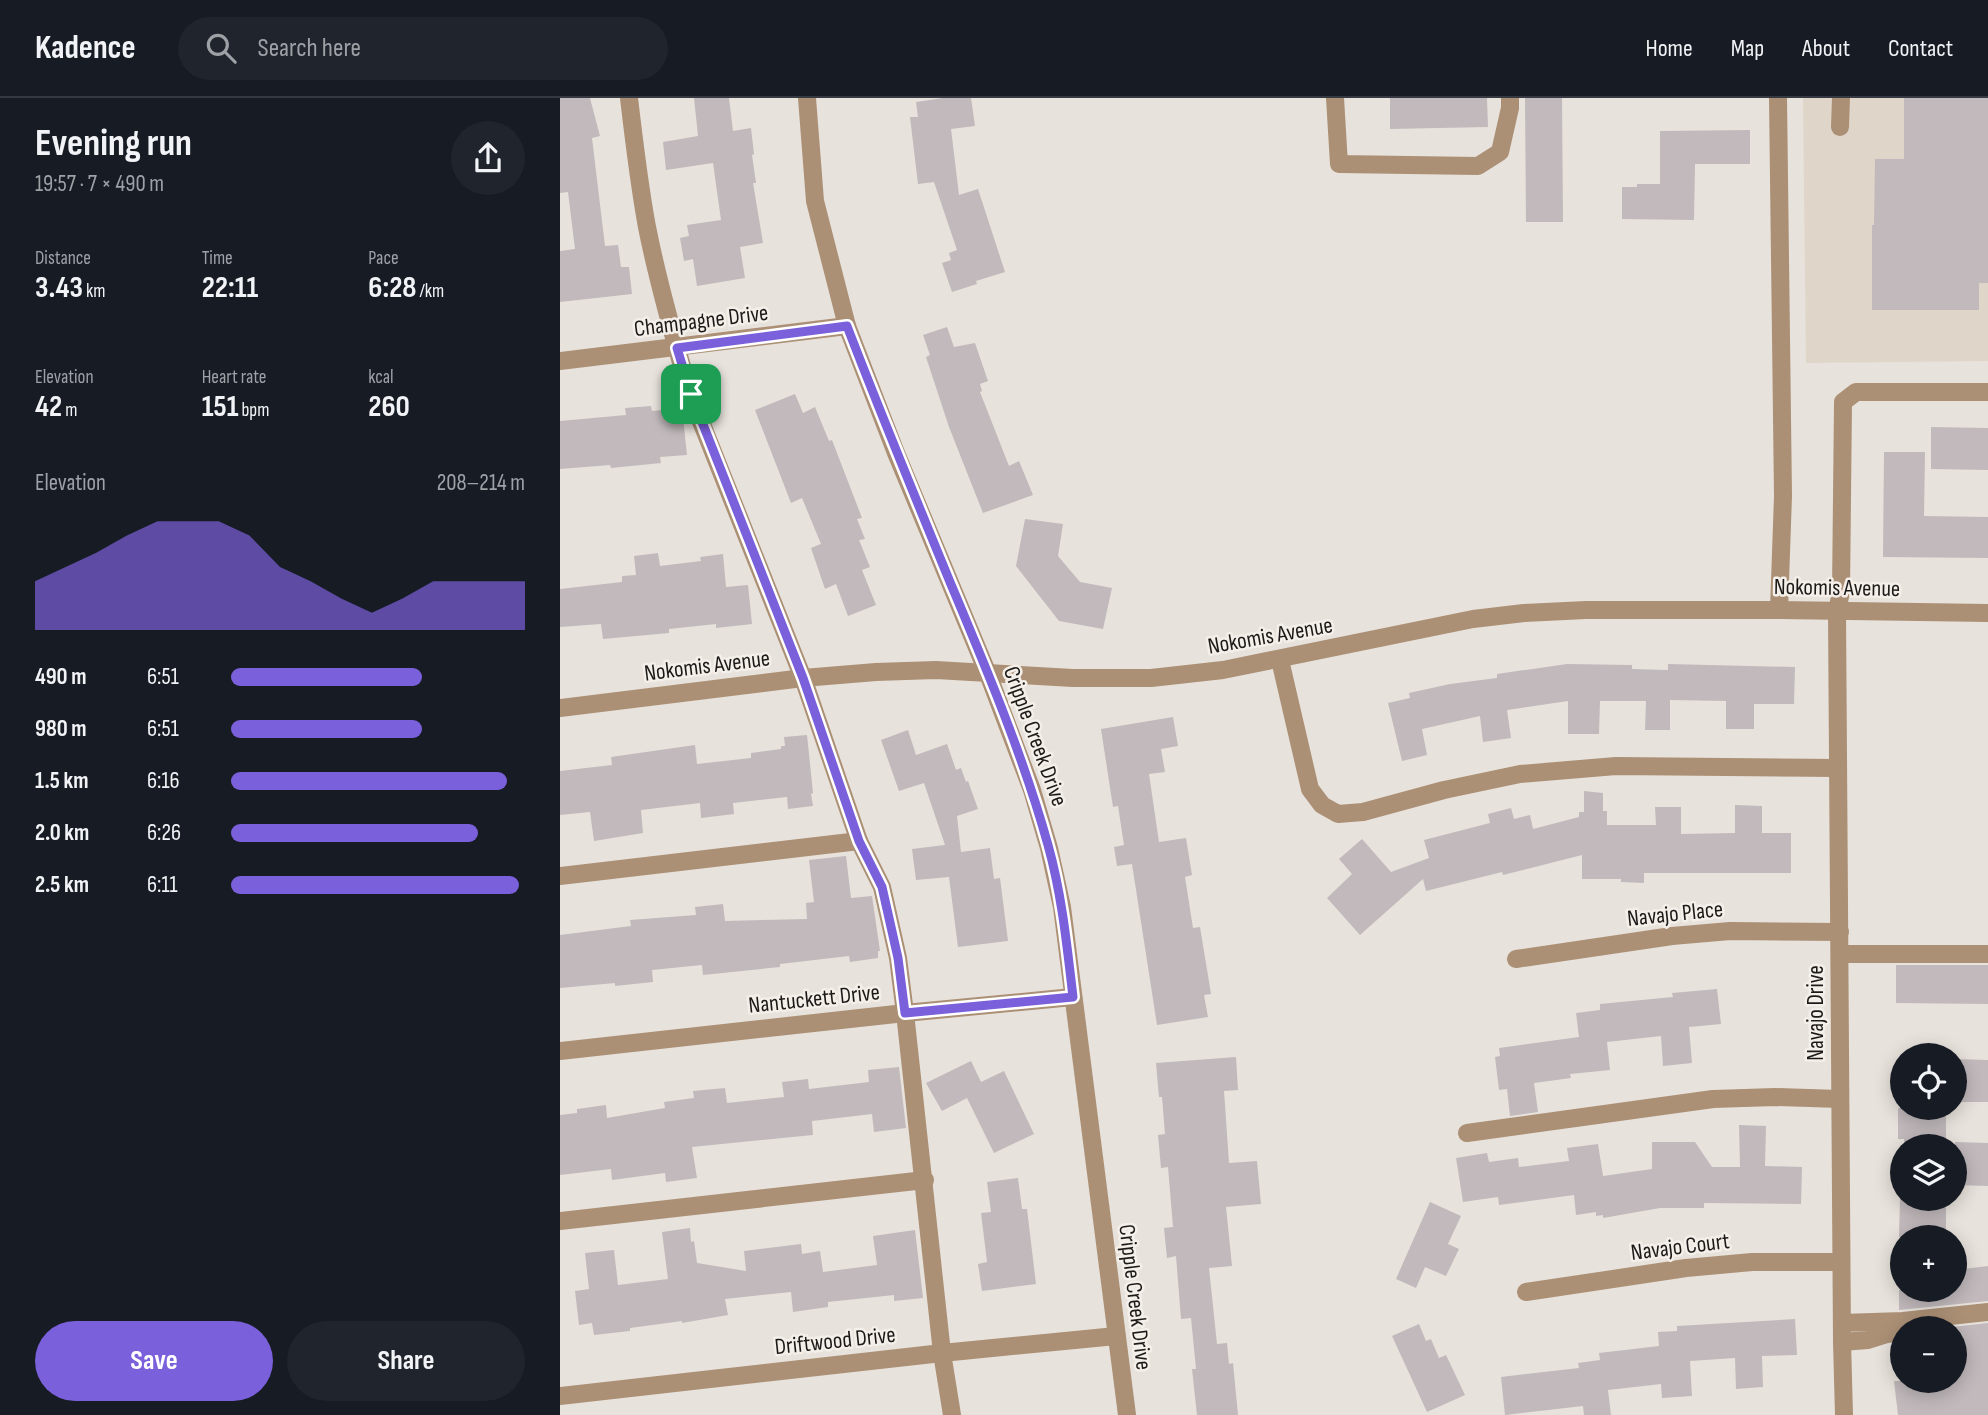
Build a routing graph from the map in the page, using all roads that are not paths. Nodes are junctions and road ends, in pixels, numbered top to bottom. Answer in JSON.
{"nodes":[{"id":1,"x":629,"y":98,"type":"edge"},
{"id":2,"x":807,"y":98,"type":"edge"},
{"id":3,"x":1335,"y":98,"type":"edge"},
{"id":4,"x":1510,"y":98,"type":"edge"},
{"id":5,"x":1778,"y":98,"type":"edge"},
{"id":6,"x":1840,"y":98,"type":"edge"},
{"id":7,"x":1840,"y":127,"type":"dead end"},
{"id":8,"x":847,"y":326,"type":"junction"},
{"id":9,"x":677,"y":348,"type":"junction"},
{"id":10,"x":560,"y":361,"type":"edge"},
{"id":11,"x":1988,"y":392,"type":"edge"},
{"id":12,"x":1779,"y":610,"type":"junction"},
{"id":13,"x":1837,"y":611,"type":"junction"},
{"id":14,"x":1988,"y":613,"type":"edge"},
{"id":15,"x":1280,"y":660,"type":"junction"},
{"id":16,"x":988,"y":674,"type":"junction"},
{"id":17,"x":803,"y":678,"type":"junction"},
{"id":18,"x":560,"y":708,"type":"edge"},
{"id":19,"x":1838,"y":768,"type":"junction"},
{"id":20,"x":859,"y":841,"type":"junction"},
{"id":21,"x":560,"y":876,"type":"edge"},
{"id":22,"x":1840,"y":932,"type":"junction"},
{"id":23,"x":1840,"y":954,"type":"junction"},
{"id":24,"x":1988,"y":954,"type":"edge"},
{"id":25,"x":1516,"y":959,"type":"dead end"},
{"id":26,"x":1073,"y":997,"type":"junction"},
{"id":27,"x":905,"y":1013,"type":"junction"},
{"id":28,"x":560,"y":1051,"type":"edge"},
{"id":29,"x":1840,"y":1099,"type":"junction"},
{"id":30,"x":1466,"y":1133,"type":"dead end"},
{"id":31,"x":925,"y":1180,"type":"junction"},
{"id":32,"x":560,"y":1221,"type":"edge"},
{"id":33,"x":1841,"y":1262,"type":"junction"},
{"id":34,"x":1526,"y":1292,"type":"dead end"},
{"id":35,"x":1988,"y":1312,"type":"edge"},
{"id":36,"x":1988,"y":1322,"type":"edge"},
{"id":37,"x":1842,"y":1323,"type":"junction"},
{"id":38,"x":1967,"y":1324,"type":"edge"},
{"id":39,"x":1890,"y":1334,"type":"edge"},
{"id":40,"x":1116,"y":1336,"type":"junction"},
{"id":41,"x":1842,"y":1342,"type":"junction"},
{"id":42,"x":943,"y":1353,"type":"junction"},
{"id":43,"x":560,"y":1396,"type":"edge"},
{"id":44,"x":952,"y":1415,"type":"edge"},
{"id":45,"x":1127,"y":1415,"type":"edge"},
{"id":46,"x":1844,"y":1415,"type":"edge"}],
"edges":[{"from":1,"to":9,"type":"street"},
{"from":2,"to":8,"type":"street","name":"Cripple Creek Drive"},
{"from":3,"to":4,"type":"street"},
{"from":5,"to":12,"type":"street"},
{"from":6,"to":7,"type":"street"},
{"from":8,"to":9,"type":"street","name":"Champagne Drive"},
{"from":8,"to":16,"type":"street","name":"Cripple Creek Drive"},
{"from":9,"to":10,"type":"street","name":"Champagne Drive"},
{"from":9,"to":17,"type":"street"},
{"from":11,"to":13,"type":"street","name":"Navajo Drive"},
{"from":12,"to":13,"type":"street","name":"Nokomis Avenue"},
{"from":12,"to":15,"type":"street","name":"Nokomis Avenue"},
{"from":13,"to":14,"type":"street","name":"Nokomis Avenue"},
{"from":13,"to":19,"type":"street","name":"Navajo Drive"},
{"from":15,"to":16,"type":"street","name":"Nokomis Avenue"},
{"from":15,"to":19,"type":"street"},
{"from":16,"to":17,"type":"street","name":"Nokomis Avenue"},
{"from":16,"to":26,"type":"street","name":"Cripple Creek Drive"},
{"from":17,"to":18,"type":"street","name":"Nokomis Avenue"},
{"from":17,"to":20,"type":"street"},
{"from":19,"to":22,"type":"street","name":"Navajo Drive"},
{"from":20,"to":21,"type":"street"},
{"from":20,"to":27,"type":"street"},
{"from":22,"to":23,"type":"street","name":"Navajo Drive"},
{"from":22,"to":25,"type":"street","name":"Navajo Place"},
{"from":23,"to":24,"type":"street"},
{"from":23,"to":29,"type":"street","name":"Navajo Drive"},
{"from":26,"to":27,"type":"street","name":"Nantuckett Drive"},
{"from":26,"to":40,"type":"street","name":"Cripple Creek Drive"},
{"from":27,"to":28,"type":"street","name":"Nantuckett Drive"},
{"from":27,"to":31,"type":"street"},
{"from":29,"to":30,"type":"street"},
{"from":29,"to":33,"type":"street","name":"Navajo Drive"},
{"from":31,"to":32,"type":"street"},
{"from":31,"to":42,"type":"street"},
{"from":33,"to":34,"type":"street","name":"Navajo Court"},
{"from":33,"to":37,"type":"street","name":"Navajo Drive"},
{"from":35,"to":37,"type":"street"},
{"from":36,"to":38,"type":"street"},
{"from":37,"to":41,"type":"street","name":"Navajo Drive"},
{"from":39,"to":41,"type":"street"},
{"from":40,"to":42,"type":"street","name":"Driftwood Drive"},
{"from":40,"to":45,"type":"street","name":"Cripple Creek Drive"},
{"from":41,"to":46,"type":"street","name":"Navajo Drive"},
{"from":42,"to":43,"type":"street","name":"Driftwood Drive"},
{"from":42,"to":44,"type":"street"}]}
